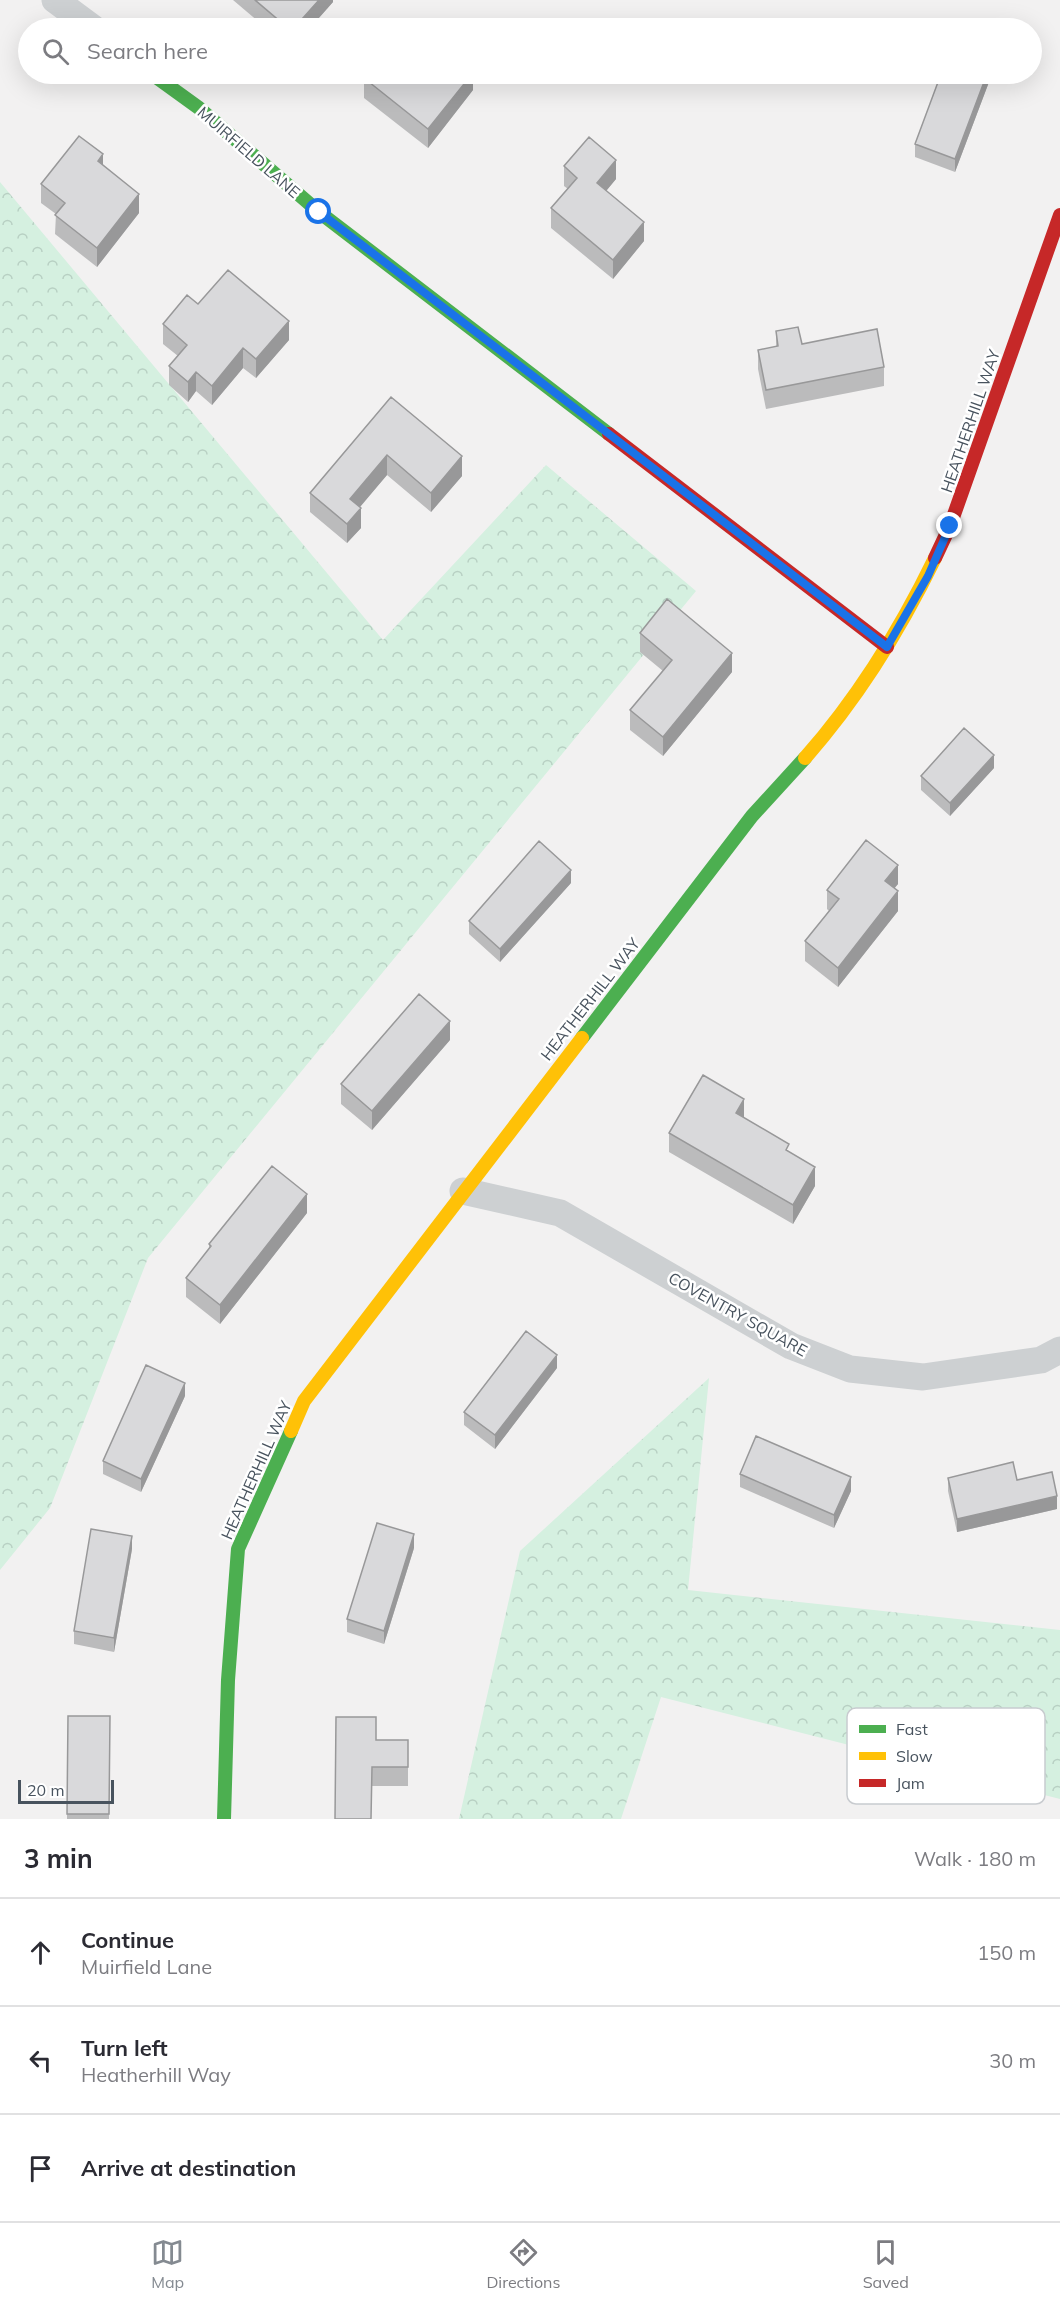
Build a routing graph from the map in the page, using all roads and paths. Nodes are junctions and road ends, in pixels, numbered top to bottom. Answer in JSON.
{"nodes":[{"id":1,"x":55,"y":0,"type":"edge"},
{"id":2,"x":79,"y":18,"type":"edge"},
{"id":3,"x":166,"y":84,"type":"edge"},
{"id":4,"x":1060,"y":215,"type":"edge"},
{"id":5,"x":887,"y":647,"type":"junction"},
{"id":6,"x":463,"y":1191,"type":"junction"},
{"id":7,"x":1060,"y":1350,"type":"edge"},
{"id":8,"x":224,"y":1819,"type":"edge"}],
"edges":[{"from":1,"to":2,"type":"street"},
{"from":3,"to":5,"type":"street","name":"MUIRFIELD LANE"},
{"from":4,"to":5,"type":"street","name":"HEATHERHILL WAY"},
{"from":5,"to":6,"type":"street","name":"HEATHERHILL WAY"},
{"from":6,"to":7,"type":"street","name":"COVENTRY SQUARE"},
{"from":6,"to":8,"type":"street","name":"HEATHERHILL WAY"}]}
